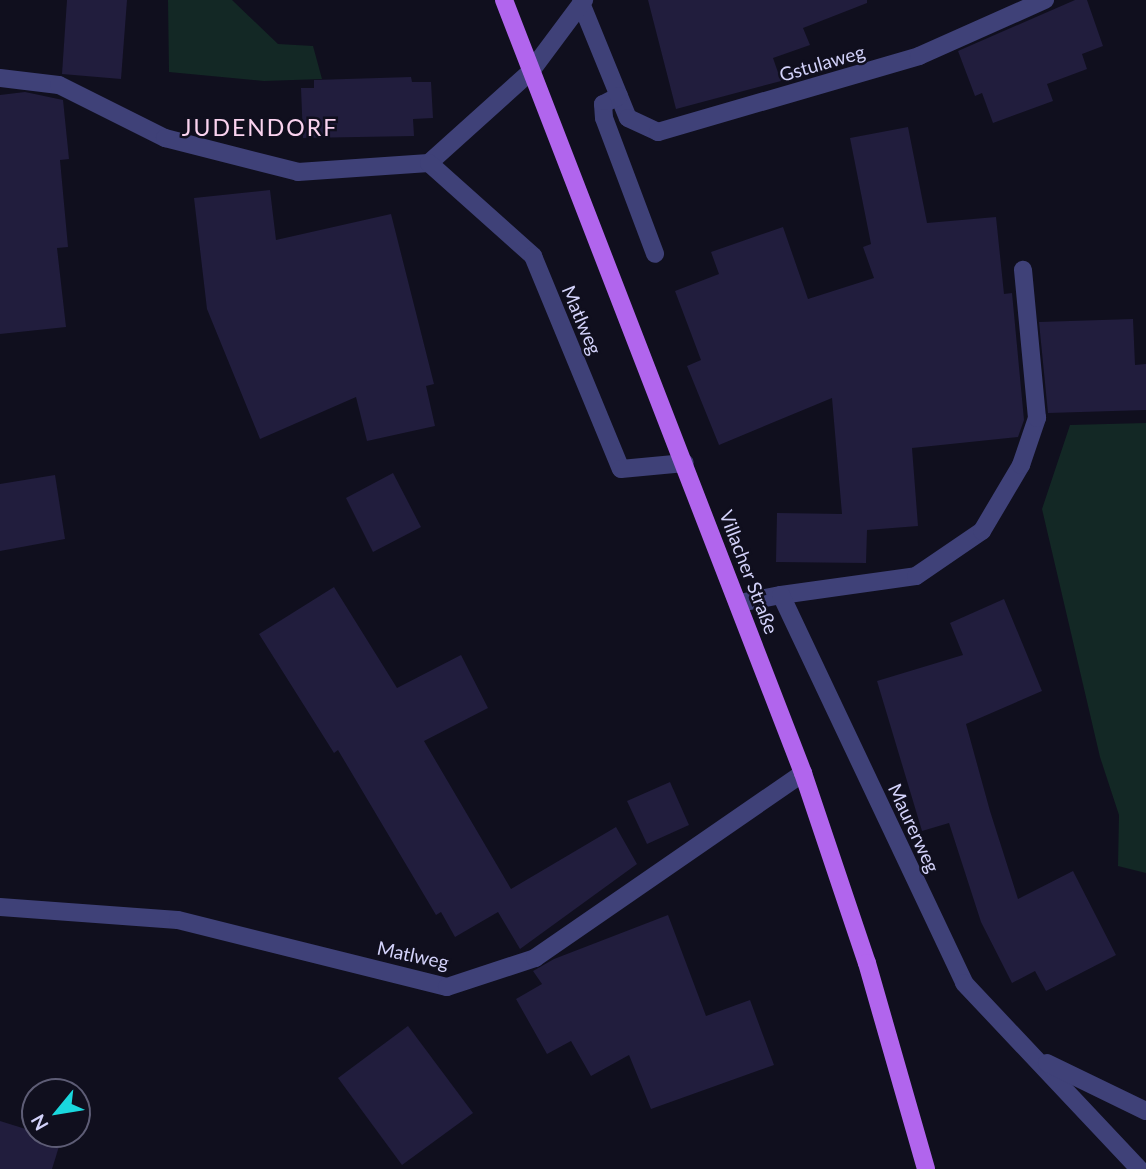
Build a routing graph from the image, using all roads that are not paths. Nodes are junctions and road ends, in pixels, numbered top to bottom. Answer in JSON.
{"nodes":[{"id":1,"x":504,"y":0,"type":"edge"},
{"id":2,"x":1045,"y":0,"type":"edge"},
{"id":3,"x":583,"y":2,"type":"edge"},
{"id":4,"x":531,"y":71,"type":"junction"},
{"id":5,"x":0,"y":78,"type":"edge"},
{"id":6,"x":620,"y":96,"type":"junction"},
{"id":7,"x":429,"y":163,"type":"junction"},
{"id":8,"x":655,"y":254,"type":"dead end"},
{"id":9,"x":1023,"y":270,"type":"dead end"},
{"id":10,"x":685,"y":463,"type":"junction"},
{"id":11,"x":781,"y":595,"type":"junction"},
{"id":12,"x":739,"y":603,"type":"junction"},
{"id":13,"x":803,"y":773,"type":"junction"},
{"id":14,"x":0,"y":907,"type":"edge"},
{"id":15,"x":1037,"y":1059,"type":"junction"},
{"id":16,"x":1146,"y":1111,"type":"edge"},
{"id":17,"x":926,"y":1169,"type":"edge"},
{"id":18,"x":1139,"y":1169,"type":"edge"}],
"edges":[{"from":1,"to":4,"type":"main road","name":"Villacher Straße"},
{"from":2,"to":6,"type":"street","name":"Gstulaweg"},
{"from":3,"to":4,"type":"street"},
{"from":3,"to":6,"type":"street","name":"Gstulaweg"},
{"from":4,"to":7,"type":"street"},
{"from":4,"to":10,"type":"main road","name":"Villacher Straße"},
{"from":5,"to":7,"type":"street"},
{"from":6,"to":8,"type":"street"},
{"from":7,"to":10,"type":"street","name":"Matlweg"},
{"from":9,"to":11,"type":"street"},
{"from":10,"to":12,"type":"main road","name":"Villacher Straße"},
{"from":11,"to":12,"type":"street"},
{"from":11,"to":15,"type":"street","name":"Maurerweg"},
{"from":12,"to":13,"type":"main road","name":"Villacher Straße"},
{"from":13,"to":14,"type":"street","name":"Matlweg"},
{"from":13,"to":17,"type":"main road","name":"Villacher Straße"},
{"from":15,"to":16,"type":"street","name":"Maurerweg"},
{"from":15,"to":18,"type":"street","name":"Maurerweg"}]}
